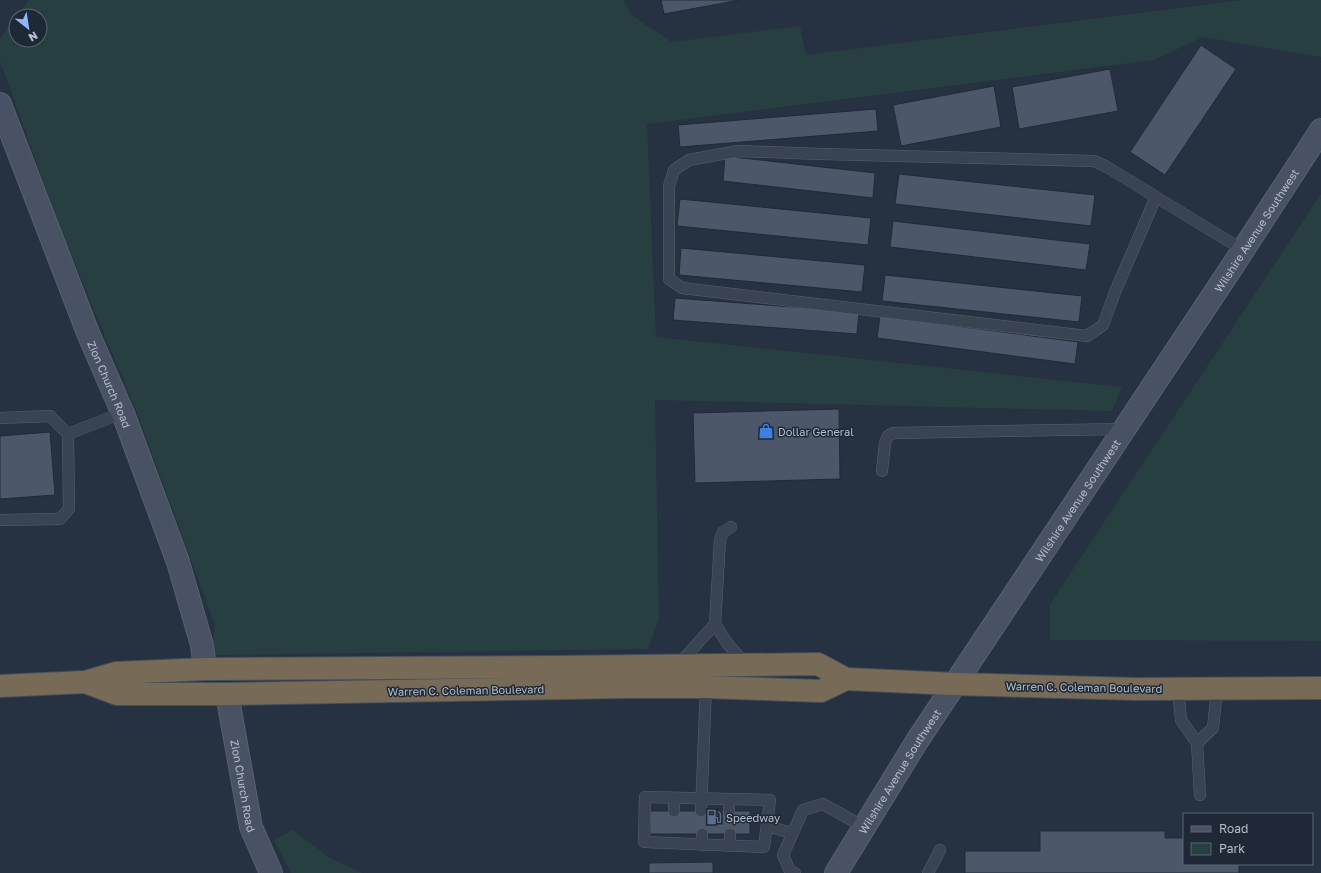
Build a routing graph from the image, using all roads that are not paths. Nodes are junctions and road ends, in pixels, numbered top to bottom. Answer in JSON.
{"nodes":[{"id":1,"x":0,"y":104,"type":"edge"},
{"id":2,"x":1321,"y":130,"type":"edge"},
{"id":3,"x":1156,"y":197,"type":"junction"},
{"id":4,"x":1243,"y":250,"type":"junction"},
{"id":5,"x":122,"y":413,"type":"junction"},
{"id":6,"x":0,"y":418,"type":"edge"},
{"id":7,"x":1124,"y":429,"type":"junction"},
{"id":8,"x":68,"y":434,"type":"junction"},
{"id":9,"x":882,"y":470,"type":"dead end"},
{"id":10,"x":0,"y":520,"type":"edge"},
{"id":11,"x":731,"y":527,"type":"dead end"},
{"id":12,"x":715,"y":624,"type":"junction"},
{"id":13,"x":678,"y":665,"type":"junction"},
{"id":14,"x":747,"y":666,"type":"junction"},
{"id":15,"x":205,"y":669,"type":"junction"},
{"id":16,"x":846,"y":678,"type":"junction"},
{"id":17,"x":85,"y":682,"type":"junction"},
{"id":18,"x":955,"y":684,"type":"junction"},
{"id":19,"x":0,"y":686,"type":"edge"},
{"id":20,"x":706,"y":687,"type":"junction"},
{"id":21,"x":1321,"y":688,"type":"edge"},
{"id":22,"x":1178,"y":689,"type":"junction"},
{"id":23,"x":1216,"y":689,"type":"junction"},
{"id":24,"x":227,"y":694,"type":"junction"},
{"id":25,"x":1197,"y":743,"type":"junction"},
{"id":26,"x":1200,"y":795,"type":"dead end"},
{"id":27,"x":674,"y":798,"type":"junction"},
{"id":28,"x":701,"y":798,"type":"junction"},
{"id":29,"x":729,"y":799,"type":"junction"},
{"id":30,"x":674,"y":811,"type":"dead end"},
{"id":31,"x":701,"y":811,"type":"dead end"},
{"id":32,"x":729,"y":811,"type":"dead end"},
{"id":33,"x":767,"y":826,"type":"junction"},
{"id":34,"x":864,"y":827,"type":"junction"},
{"id":35,"x":792,"y":833,"type":"junction"},
{"id":36,"x":730,"y":834,"type":"dead end"},
{"id":37,"x":730,"y":846,"type":"junction"},
{"id":38,"x":940,"y":850,"type":"dead end"},
{"id":39,"x":842,"y":871,"type":"edge"},
{"id":40,"x":271,"y":873,"type":"edge"},
{"id":41,"x":795,"y":873,"type":"edge"},
{"id":42,"x":928,"y":873,"type":"edge"}],
"edges":[{"from":1,"to":5,"type":"street","name":"Zion Church Road"},
{"from":2,"to":4,"type":"street","name":"Wilshire Avenue Southwest"},
{"from":3,"to":3,"type":"lane"},
{"from":3,"to":4,"type":"lane"},
{"from":4,"to":7,"type":"street","name":"Wilshire Avenue Southwest"},
{"from":5,"to":8,"type":"lane"},
{"from":5,"to":15,"type":"street","name":"Zion Church Road"},
{"from":6,"to":8,"type":"lane"},
{"from":7,"to":9,"type":"lane"},
{"from":7,"to":18,"type":"street","name":"Wilshire Avenue Southwest"},
{"from":8,"to":10,"type":"lane"},
{"from":11,"to":12,"type":"lane"},
{"from":12,"to":13,"type":"lane"},
{"from":12,"to":14,"type":"lane"},
{"from":13,"to":14,"type":"highway","name":"Warren C. Coleman Boulevard"},
{"from":13,"to":15,"type":"highway","name":"Warren C. Coleman Boulevard"},
{"from":14,"to":16,"type":"highway","name":"Warren C. Coleman Boulevard"},
{"from":15,"to":17,"type":"highway","name":"Warren C. Coleman Boulevard"},
{"from":16,"to":18,"type":"highway","name":"Warren C. Coleman Boulevard"},
{"from":16,"to":20,"type":"highway","name":"Warren C. Coleman Boulevard"},
{"from":17,"to":19,"type":"highway","name":"Warren C. Coleman Boulevard"},
{"from":17,"to":24,"type":"highway","name":"Warren C. Coleman Boulevard"},
{"from":18,"to":22,"type":"highway","name":"Warren C. Coleman Boulevard"},
{"from":18,"to":34,"type":"street","name":"Wilshire Avenue Southwest"},
{"from":20,"to":24,"type":"highway","name":"Warren C. Coleman Boulevard"},
{"from":20,"to":28,"type":"lane"},
{"from":21,"to":23,"type":"highway","name":"Warren C. Coleman Boulevard"},
{"from":22,"to":23,"type":"highway","name":"Warren C. Coleman Boulevard"},
{"from":22,"to":25,"type":"lane"},
{"from":23,"to":25,"type":"lane"},
{"from":24,"to":40,"type":"street","name":"Zion Church Road"},
{"from":25,"to":26,"type":"lane"},
{"from":27,"to":28,"type":"lane"},
{"from":27,"to":30,"type":"lane"},
{"from":27,"to":37,"type":"lane"},
{"from":28,"to":29,"type":"lane"},
{"from":28,"to":31,"type":"lane"},
{"from":29,"to":32,"type":"lane"},
{"from":29,"to":33,"type":"lane"},
{"from":33,"to":35,"type":"lane"},
{"from":33,"to":37,"type":"lane"},
{"from":34,"to":35,"type":"lane"},
{"from":34,"to":39,"type":"street","name":"Wilshire Avenue Southwest"},
{"from":35,"to":41,"type":"lane"},
{"from":36,"to":37,"type":"lane"},
{"from":38,"to":42,"type":"lane"}]}
